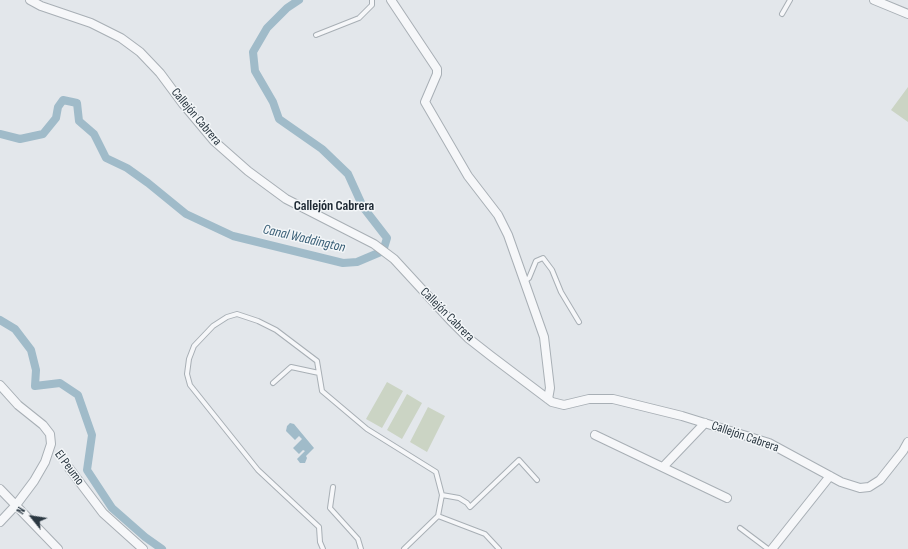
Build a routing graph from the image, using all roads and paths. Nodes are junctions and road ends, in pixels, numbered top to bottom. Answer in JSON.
{"nodes":[{"id":1,"x":30,"y":0,"type":"edge"},
{"id":2,"x":372,"y":0,"type":"edge"},
{"id":3,"x":391,"y":0,"type":"edge"},
{"id":4,"x":790,"y":0,"type":"edge"},
{"id":5,"x":874,"y":0,"type":"edge"},
{"id":6,"x":782,"y":14,"type":"dead end"},
{"id":7,"x":908,"y":14,"type":"edge"},
{"id":8,"x":316,"y":35,"type":"dead end"},
{"id":9,"x":525,"y":282,"type":"junction"},
{"id":10,"x":579,"y":322,"type":"dead end"},
{"id":11,"x":319,"y":373,"type":"junction"},
{"id":12,"x":272,"y":383,"type":"dead end"},
{"id":13,"x":0,"y":385,"type":"edge"},
{"id":14,"x":548,"y":399,"type":"junction"},
{"id":15,"x":705,"y":423,"type":"junction"},
{"id":16,"x":595,"y":435,"type":"dead end"},
{"id":17,"x":908,"y":442,"type":"edge"},
{"id":18,"x":51,"y":444,"type":"junction"},
{"id":19,"x":663,"y":467,"type":"junction"},
{"id":20,"x":69,"y":468,"type":"joint"},
{"id":21,"x":830,"y":476,"type":"junction"},
{"id":22,"x":537,"y":480,"type":"dead end"},
{"id":23,"x":333,"y":487,"type":"dead end"},
{"id":24,"x":0,"y":489,"type":"edge"},
{"id":25,"x":442,"y":495,"type":"junction"},
{"id":26,"x":727,"y":498,"type":"dead end"},
{"id":27,"x":16,"y":505,"type":"junction"},
{"id":28,"x":438,"y":516,"type":"junction"},
{"id":29,"x":0,"y":522,"type":"edge"},
{"id":30,"x":740,"y":528,"type":"dead end"},
{"id":31,"x":58,"y":549,"type":"edge"},
{"id":32,"x":143,"y":549,"type":"edge"},
{"id":33,"x":323,"y":549,"type":"edge"},
{"id":34,"x":361,"y":549,"type":"edge"},
{"id":35,"x":404,"y":549,"type":"edge"},
{"id":36,"x":499,"y":549,"type":"edge"},
{"id":37,"x":768,"y":549,"type":"edge"},
{"id":38,"x":772,"y":549,"type":"edge"}],
"edges":[{"from":1,"to":14,"type":"street","name":"Callejón Cabrera"},
{"from":2,"to":8,"type":"lane"},
{"from":3,"to":9,"type":"street"},
{"from":4,"to":6,"type":"lane"},
{"from":5,"to":7,"type":"street"},
{"from":9,"to":10,"type":"lane"},
{"from":9,"to":14,"type":"street"},
{"from":11,"to":12,"type":"lane"},
{"from":11,"to":25,"type":"lane"},
{"from":11,"to":33,"type":"lane"},
{"from":13,"to":18,"type":"street","name":"El Peumo"},
{"from":14,"to":15,"type":"street","name":"Callejón Cabrera"},
{"from":15,"to":19,"type":"street"},
{"from":15,"to":21,"type":"street","name":"Callejón Cabrera"},
{"from":16,"to":19,"type":"street"},
{"from":17,"to":21,"type":"street","name":"Callejón Cabrera"},
{"from":18,"to":20,"type":"path","name":"El Peumo"},
{"from":18,"to":27,"type":"street"},
{"from":19,"to":26,"type":"street"},
{"from":20,"to":32,"type":"street","name":"El Peumo"},
{"from":21,"to":38,"type":"street"},
{"from":22,"to":25,"type":"lane"},
{"from":23,"to":34,"type":"lane"},
{"from":24,"to":27,"type":"street"},
{"from":25,"to":28,"type":"lane"},
{"from":27,"to":29,"type":"street"},
{"from":27,"to":31,"type":"street"},
{"from":28,"to":35,"type":"lane"},
{"from":28,"to":36,"type":"lane"},
{"from":30,"to":37,"type":"lane"}]}
